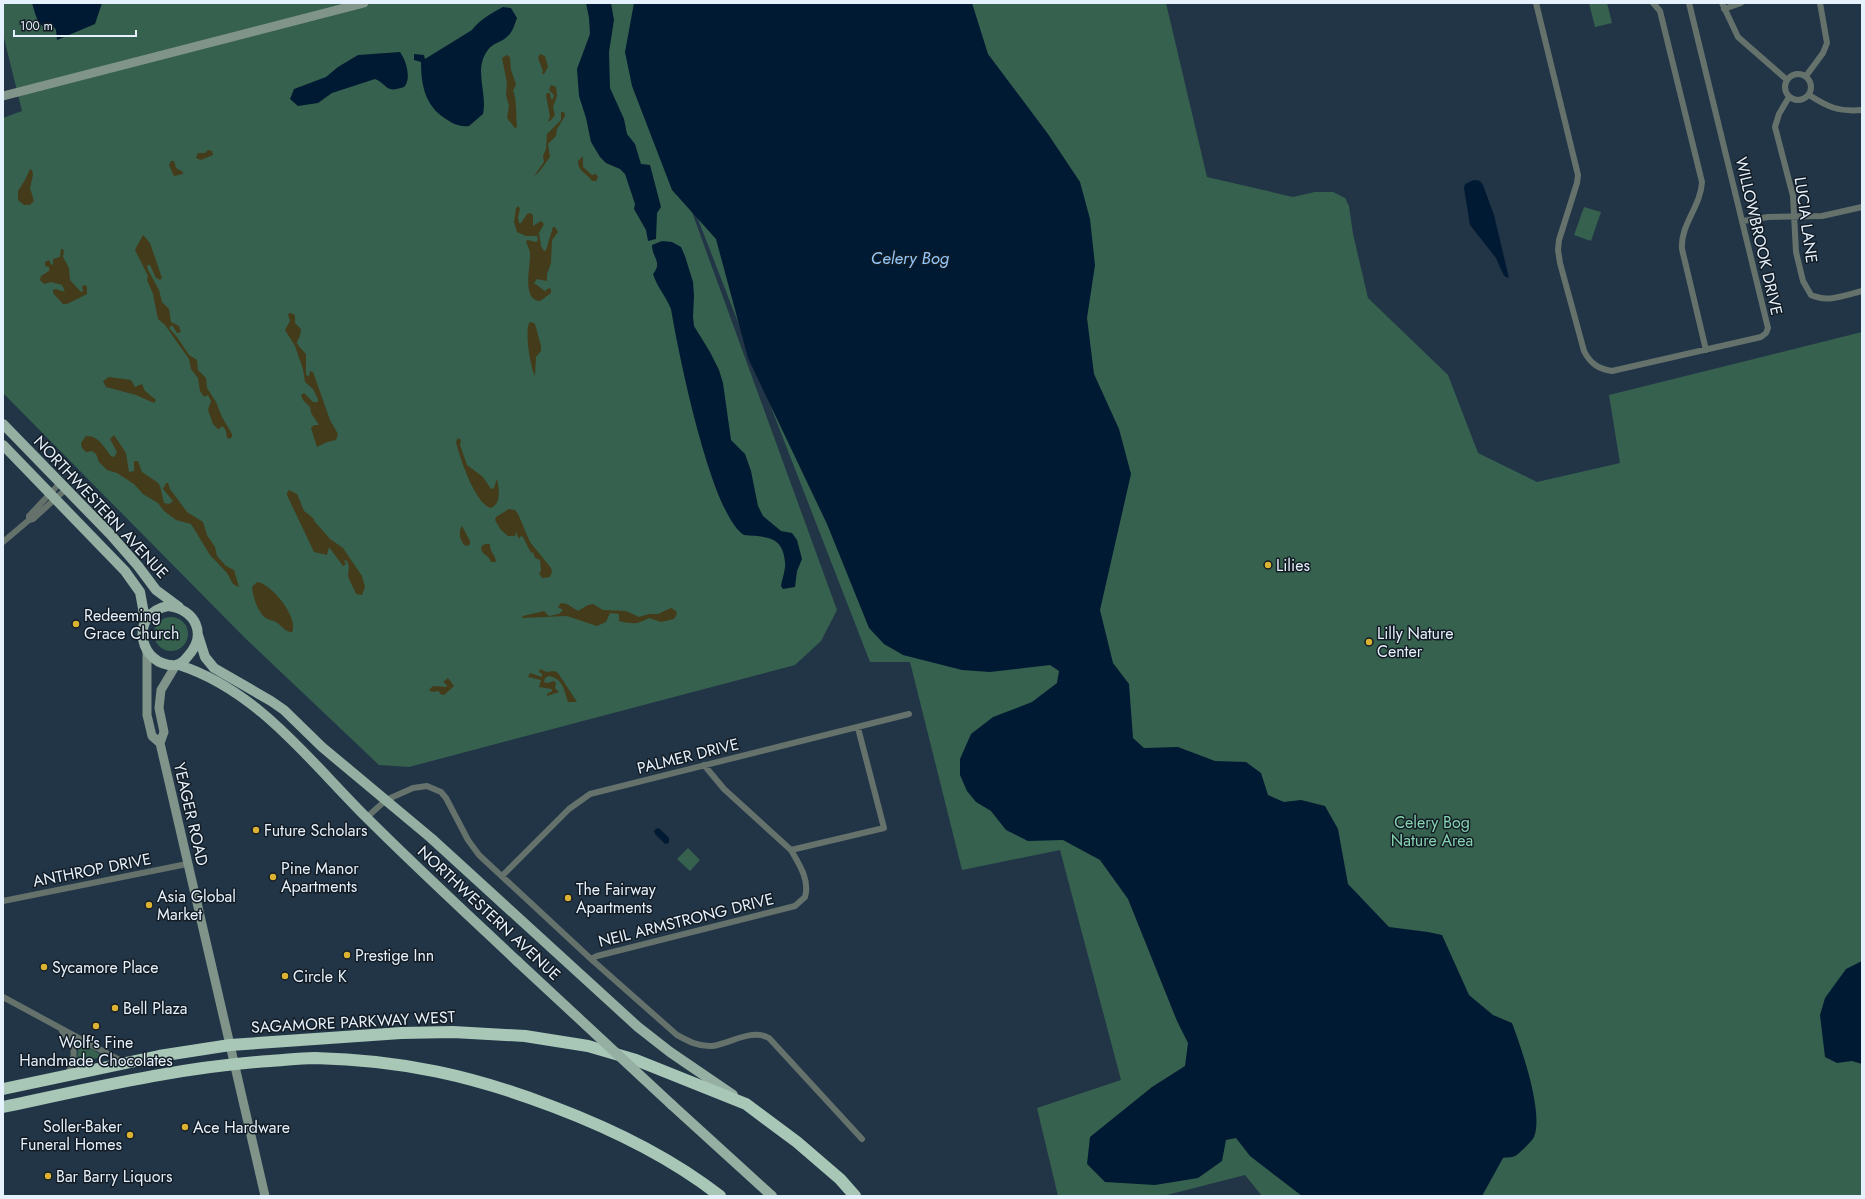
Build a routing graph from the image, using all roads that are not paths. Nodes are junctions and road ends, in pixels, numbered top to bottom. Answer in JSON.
{"nodes":[{"id":1,"x":364,"y":3,"type":"edge"},
{"id":2,"x":1536,"y":3,"type":"edge"},
{"id":3,"x":1653,"y":3,"type":"edge"},
{"id":4,"x":1689,"y":3,"type":"edge"},
{"id":5,"x":1741,"y":3,"type":"edge"},
{"id":6,"x":1820,"y":3,"type":"edge"},
{"id":7,"x":1723,"y":6,"type":"edge"},
{"id":8,"x":1806,"y":76,"type":"junction"},
{"id":9,"x":1787,"y":80,"type":"junction"},
{"id":10,"x":1809,"y":94,"type":"junction"},
{"id":11,"x":3,"y":96,"type":"edge"},
{"id":12,"x":1789,"y":97,"type":"junction"},
{"id":13,"x":1862,"y":110,"type":"edge"},
{"id":14,"x":1862,"y":206,"type":"edge"},
{"id":15,"x":1794,"y":217,"type":"junction"},
{"id":16,"x":1743,"y":221,"type":"junction"},
{"id":17,"x":1862,"y":290,"type":"edge"},
{"id":18,"x":1706,"y":350,"type":"junction"},
{"id":19,"x":3,"y":424,"type":"edge"},
{"id":20,"x":3,"y":445,"type":"edge"},
{"id":21,"x":63,"y":486,"type":"junction"},
{"id":22,"x":53,"y":496,"type":"junction"},
{"id":23,"x":3,"y":542,"type":"edge"},
{"id":24,"x":179,"y":607,"type":"junction"},
{"id":25,"x":145,"y":619,"type":"junction"},
{"id":26,"x":198,"y":635,"type":"junction"},
{"id":27,"x":148,"y":652,"type":"junction"},
{"id":28,"x":177,"y":665,"type":"junction"},
{"id":29,"x":910,"y":714,"type":"dead end"},
{"id":30,"x":858,"y":728,"type":"junction"},
{"id":31,"x":160,"y":743,"type":"junction"},
{"id":32,"x":704,"y":766,"type":"junction"},
{"id":33,"x":386,"y":800,"type":"junction"},
{"id":34,"x":366,"y":818,"type":"junction"},
{"id":35,"x":791,"y":850,"type":"junction"},
{"id":36,"x":187,"y":864,"type":"junction"},
{"id":37,"x":502,"y":876,"type":"junction"},
{"id":38,"x":3,"y":901,"type":"edge"},
{"id":39,"x":591,"y":959,"type":"junction"},
{"id":40,"x":3,"y":997,"type":"edge"},
{"id":41,"x":61,"y":1029,"type":"junction"},
{"id":42,"x":230,"y":1045,"type":"junction"},
{"id":43,"x":124,"y":1063,"type":"junction"},
{"id":44,"x":235,"y":1063,"type":"junction"},
{"id":45,"x":68,"y":1075,"type":"junction"},
{"id":46,"x":3,"y":1089,"type":"edge"},
{"id":47,"x":746,"y":1104,"type":"junction"},
{"id":48,"x":3,"y":1107,"type":"edge"},
{"id":49,"x":862,"y":1139,"type":"dead end"},
{"id":50,"x":265,"y":1196,"type":"edge"},
{"id":51,"x":720,"y":1196,"type":"edge"},
{"id":52,"x":772,"y":1196,"type":"edge"},
{"id":53,"x":855,"y":1196,"type":"edge"}],
"edges":[{"from":1,"to":11,"type":"street"},
{"from":2,"to":18,"type":"street","name":"WILLOWBROOK DRIVE"},
{"from":3,"to":18,"type":"street"},
{"from":4,"to":16,"type":"street","name":"WILLOWBROOK DRIVE"},
{"from":5,"to":7,"type":"street"},
{"from":6,"to":8,"type":"street"},
{"from":7,"to":9,"type":"street"},
{"from":8,"to":9,"type":"street"},
{"from":8,"to":10,"type":"street"},
{"from":9,"to":12,"type":"street"},
{"from":10,"to":12,"type":"street"},
{"from":10,"to":13,"type":"street"},
{"from":12,"to":15,"type":"street","name":"LUCIA LANE"},
{"from":14,"to":15,"type":"street"},
{"from":15,"to":16,"type":"street"},
{"from":15,"to":17,"type":"street","name":"LUCIA LANE"},
{"from":16,"to":18,"type":"street","name":"WILLOWBROOK DRIVE"},
{"from":19,"to":21,"type":"main road","name":"NORTHWESTERN AVENUE"},
{"from":20,"to":22,"type":"main road","name":"NORTHWESTERN AVENUE"},
{"from":21,"to":22,"type":"street"},
{"from":21,"to":24,"type":"main road","name":"NORTHWESTERN AVENUE"},
{"from":22,"to":23,"type":"street"},
{"from":22,"to":25,"type":"main road","name":"NORTHWESTERN AVENUE"},
{"from":24,"to":25,"type":"main road"},
{"from":24,"to":26,"type":"main road"},
{"from":25,"to":27,"type":"main road"},
{"from":26,"to":28,"type":"main road"},
{"from":26,"to":33,"type":"main road","name":"NORTHWESTERN AVENUE"},
{"from":27,"to":28,"type":"main road"},
{"from":27,"to":31,"type":"street","name":"YEAGER ROAD"},
{"from":28,"to":31,"type":"street","name":"YEAGER ROAD"},
{"from":28,"to":34,"type":"main road","name":"NORTHWESTERN AVENUE"},
{"from":29,"to":30,"type":"street","name":"PALMER DRIVE"},
{"from":30,"to":32,"type":"street","name":"PALMER DRIVE"},
{"from":30,"to":35,"type":"street"},
{"from":31,"to":36,"type":"street","name":"YEAGER ROAD"},
{"from":32,"to":35,"type":"street","name":"NEIL ARMSTRONG DRIVE"},
{"from":32,"to":37,"type":"street","name":"PALMER DRIVE"},
{"from":33,"to":34,"type":"street","name":"NEIL ARMSTRONG DRIVE"},
{"from":33,"to":37,"type":"street","name":"NEIL ARMSTRONG DRIVE"},
{"from":33,"to":47,"type":"main road","name":"NORTHWESTERN AVENUE"},
{"from":34,"to":52,"type":"main road","name":"NORTHWESTERN AVENUE","bridge":true},
{"from":35,"to":39,"type":"street","name":"NEIL ARMSTRONG DRIVE"},
{"from":36,"to":38,"type":"street","name":"ANTHROP DRIVE"},
{"from":36,"to":42,"type":"street","name":"YEAGER ROAD"},
{"from":37,"to":39,"type":"street","name":"NEIL ARMSTRONG DRIVE"},
{"from":39,"to":49,"type":"street","name":"NEIL ARMSTRONG DRIVE"},
{"from":40,"to":41,"type":"street"},
{"from":41,"to":43,"type":"street"},
{"from":41,"to":45,"type":"street"},
{"from":42,"to":43,"type":"highway","name":"SAGAMORE PARKWAY WEST"},
{"from":42,"to":44,"type":"street","name":"YEAGER ROAD"},
{"from":42,"to":47,"type":"highway","name":"SAGAMORE PARKWAY WEST"},
{"from":43,"to":45,"type":"highway","name":"SAGAMORE PARKWAY WEST"},
{"from":44,"to":48,"type":"highway"},
{"from":44,"to":50,"type":"street","name":"YEAGER ROAD"},
{"from":44,"to":51,"type":"highway"},
{"from":45,"to":46,"type":"highway","name":"SAGAMORE PARKWAY WEST"},
{"from":47,"to":53,"type":"highway","name":"SAGAMORE PARKWAY WEST"}]}
